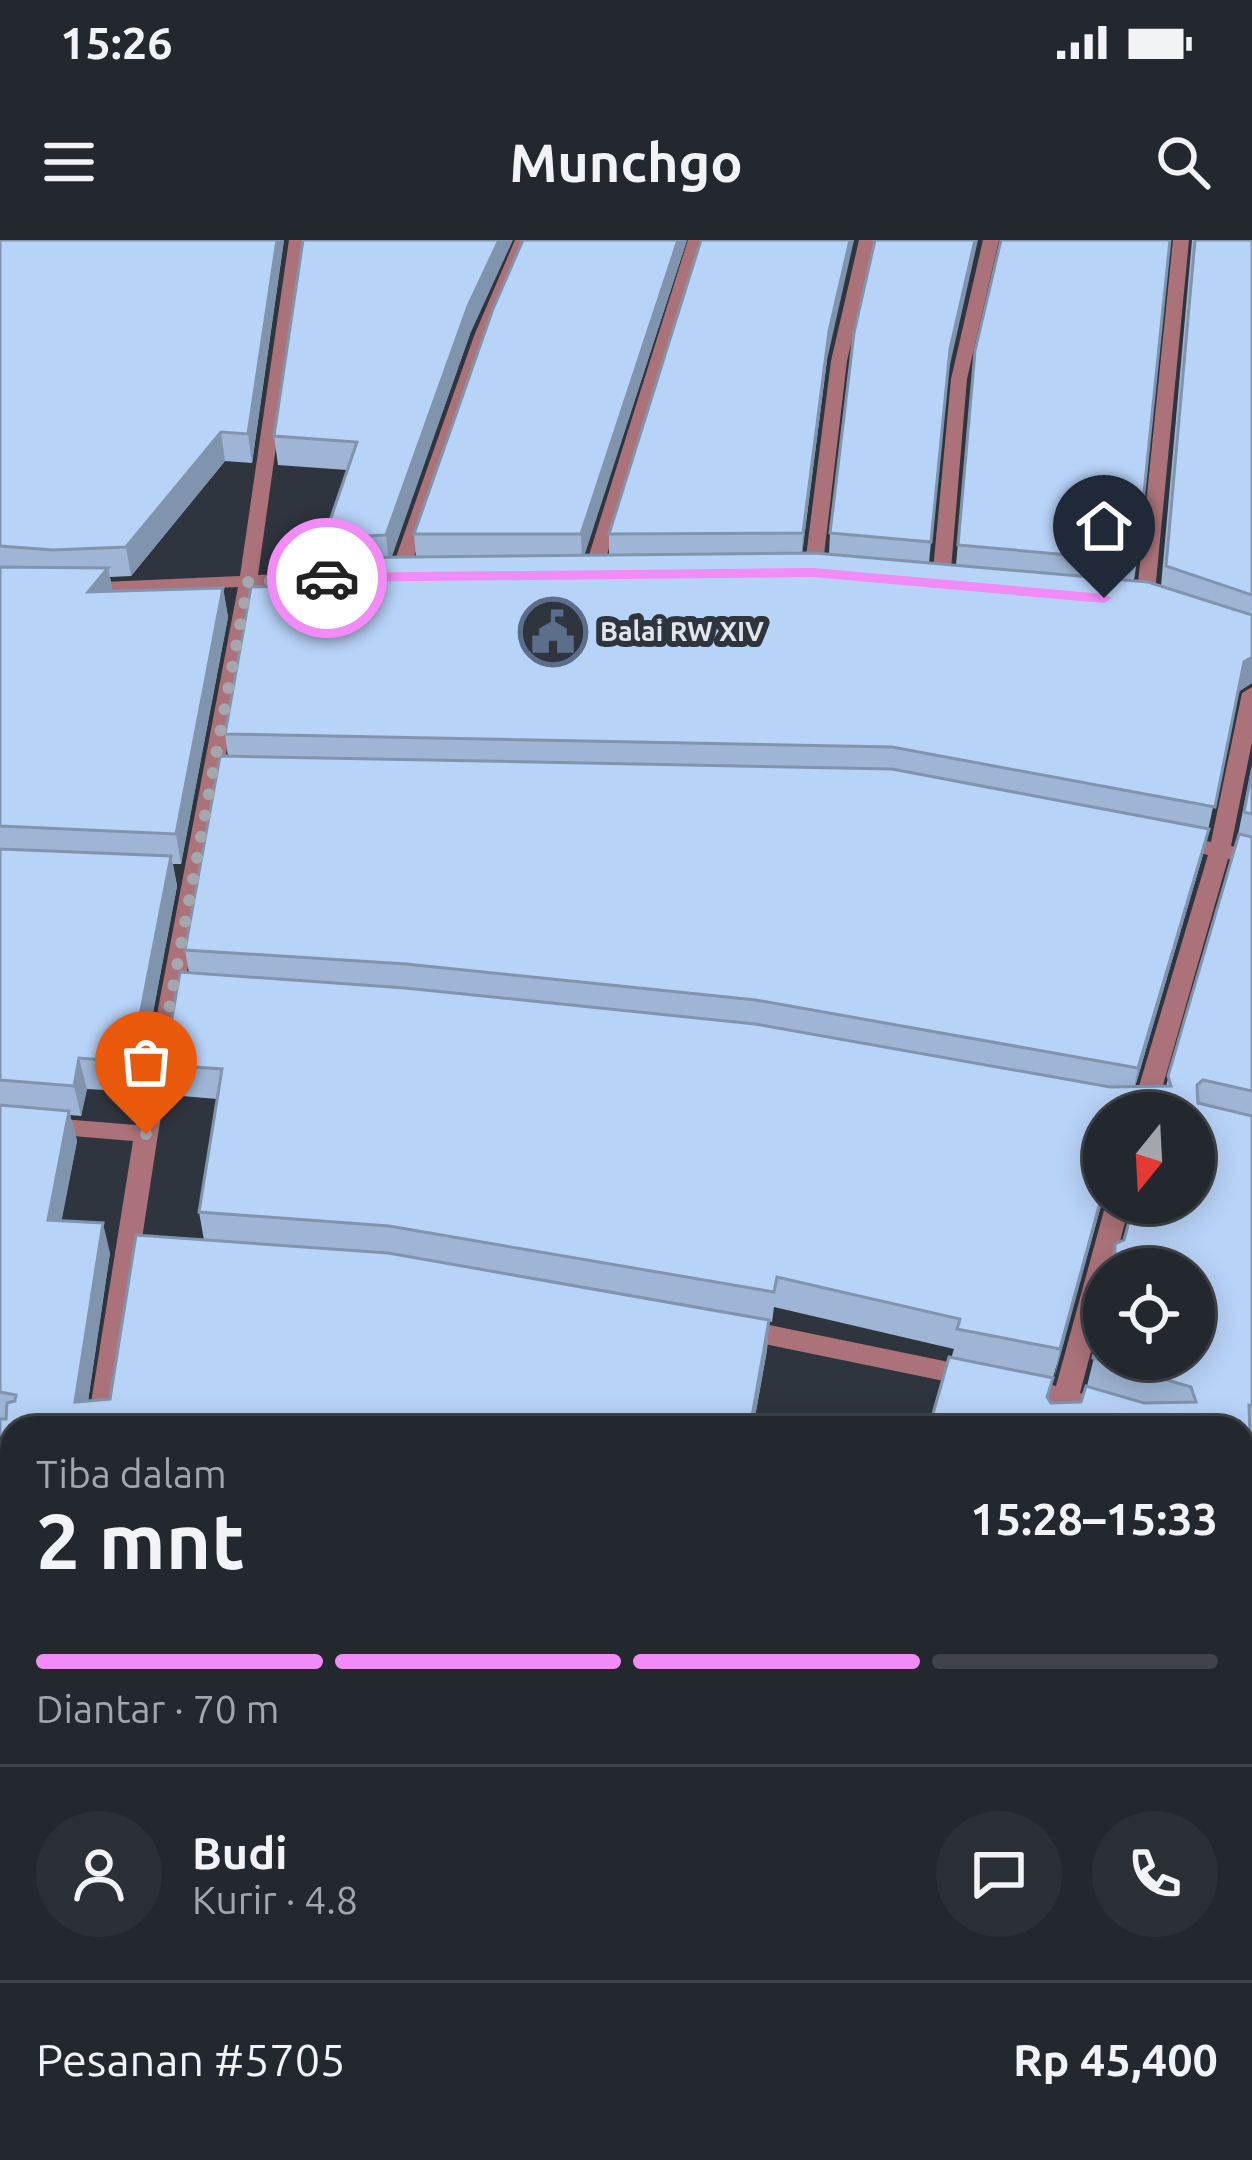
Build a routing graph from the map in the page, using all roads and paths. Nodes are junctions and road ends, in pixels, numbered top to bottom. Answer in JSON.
{"nodes":[{"id":1,"x":297,"y":240,"type":"edge"},
{"id":2,"x":523,"y":240,"type":"edge"},
{"id":3,"x":696,"y":240,"type":"edge"},
{"id":4,"x":867,"y":240,"type":"edge"},
{"id":5,"x":991,"y":240,"type":"edge"},
{"id":6,"x":1181,"y":240,"type":"edge"},
{"id":7,"x":593,"y":571,"type":"junction"},
{"id":8,"x":572,"y":572,"type":"edge"},
{"id":9,"x":615,"y":572,"type":"edge"},
{"id":10,"x":791,"y":572,"type":"edge"},
{"id":11,"x":813,"y":572,"type":"junction"},
{"id":12,"x":399,"y":574,"type":"junction"},
{"id":13,"x":421,"y":574,"type":"edge"},
{"id":14,"x":835,"y":574,"type":"edge"},
{"id":15,"x":378,"y":575,"type":"edge"},
{"id":16,"x":356,"y":576,"type":"edge"},
{"id":17,"x":248,"y":582,"type":"junction"},
{"id":18,"x":964,"y":583,"type":"edge"},
{"id":19,"x":59,"y":590,"type":"edge"},
{"id":20,"x":1122,"y":600,"type":"edge"},
{"id":21,"x":1145,"y":602,"type":"junction"},
{"id":22,"x":1166,"y":610,"type":"edge"},
{"id":23,"x":1252,"y":693,"type":"edge"},
{"id":24,"x":1156,"y":838,"type":"edge"},
{"id":25,"x":1220,"y":850,"type":"junction"},
{"id":26,"x":1252,"y":857,"type":"edge"},
{"id":27,"x":1145,"y":1092,"type":"edge"},
{"id":28,"x":0,"y":1122,"type":"edge"},
{"id":29,"x":146,"y":1134,"type":"junction"},
{"id":30,"x":1112,"y":1224,"type":"edge"},
{"id":31,"x":717,"y":1325,"type":"edge"},
{"id":32,"x":1064,"y":1396,"type":"junction"},
{"id":33,"x":102,"y":1416,"type":"edge"},
{"id":34,"x":1060,"y":1416,"type":"edge"},
{"id":35,"x":1132,"y":1416,"type":"edge"}],
"edges":[{"from":1,"to":17,"type":"street"},
{"from":2,"to":12,"type":"street"},
{"from":3,"to":7,"type":"street"},
{"from":4,"to":11,"type":"street"},
{"from":5,"to":18,"type":"street"},
{"from":6,"to":21,"type":"street"},
{"from":7,"to":8,"type":"street"},
{"from":7,"to":9,"type":"street"},
{"from":10,"to":11,"type":"street"},
{"from":11,"to":14,"type":"street"},
{"from":12,"to":13,"type":"street"},
{"from":12,"to":15,"type":"street"},
{"from":16,"to":17,"type":"street"},
{"from":17,"to":19,"type":"street"},
{"from":17,"to":29,"type":"street"},
{"from":20,"to":21,"type":"street"},
{"from":21,"to":22,"type":"street"},
{"from":23,"to":25,"type":"street"},
{"from":24,"to":25,"type":"street"},
{"from":25,"to":26,"type":"street"},
{"from":25,"to":27,"type":"street"},
{"from":28,"to":29,"type":"street"},
{"from":29,"to":33,"type":"street"},
{"from":30,"to":32,"type":"street"},
{"from":31,"to":32,"type":"street"},
{"from":32,"to":34,"type":"street"},
{"from":32,"to":35,"type":"street"}]}
